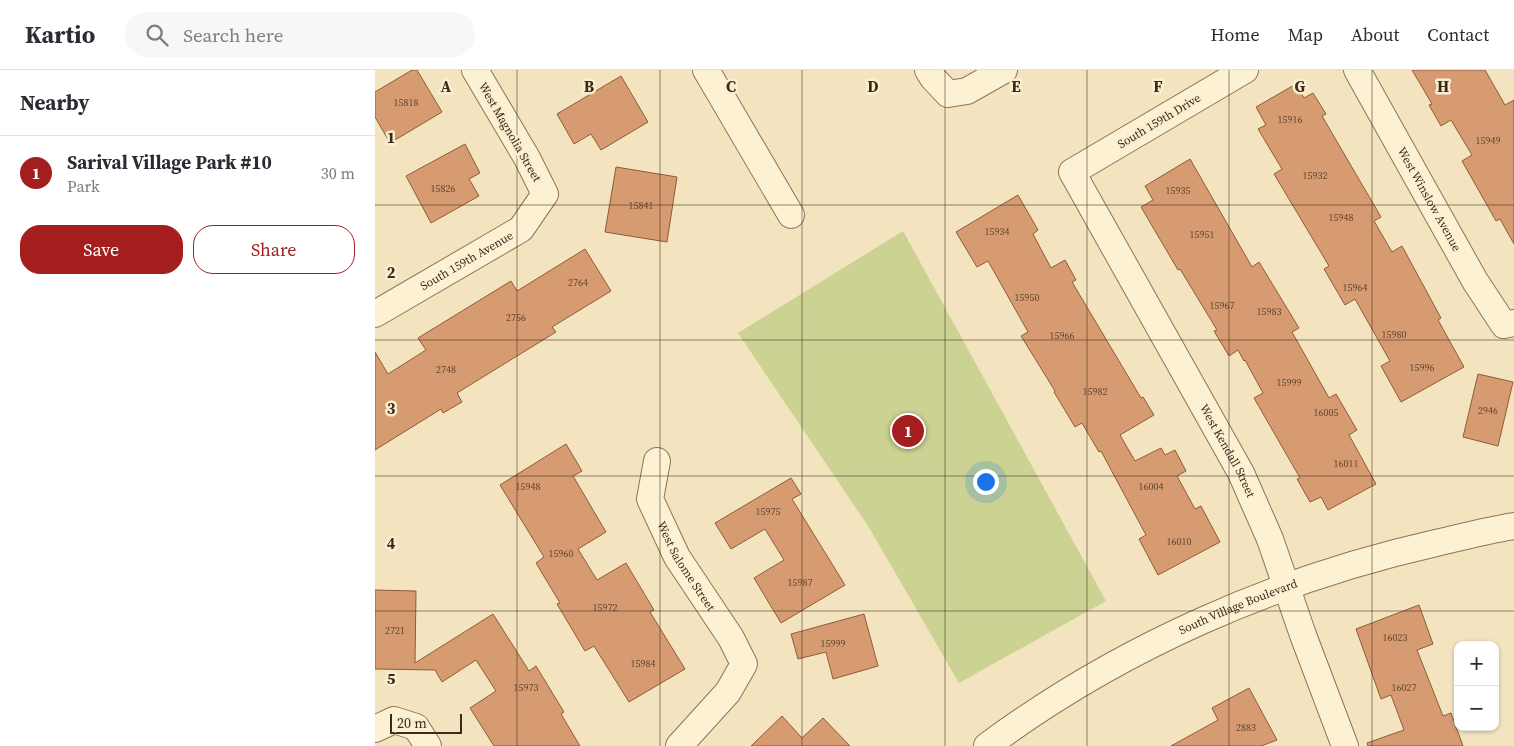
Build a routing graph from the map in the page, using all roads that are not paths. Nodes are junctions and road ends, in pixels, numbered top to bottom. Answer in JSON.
{"nodes":[{"id":1,"x":475,"y":70,"type":"edge"},
{"id":2,"x":706,"y":70,"type":"edge"},
{"id":3,"x":928,"y":70,"type":"edge"},
{"id":4,"x":1004,"y":70,"type":"edge"},
{"id":5,"x":1245,"y":70,"type":"edge"},
{"id":6,"x":1357,"y":70,"type":"edge"},
{"id":7,"x":1072,"y":172,"type":"joint"},
{"id":8,"x":545,"y":194,"type":"joint"},
{"id":9,"x":791,"y":215,"type":"dead end"},
{"id":10,"x":375,"y":314,"type":"edge"},
{"id":11,"x":1509,"y":324,"type":"edge"},
{"id":12,"x":657,"y":460,"type":"dead end"},
{"id":13,"x":1514,"y":526,"type":"edge"},
{"id":14,"x":1287,"y":586,"type":"junction"},
{"id":15,"x":384,"y":725,"type":"edge"},
{"id":16,"x":428,"y":746,"type":"edge"},
{"id":17,"x":679,"y":746,"type":"edge"},
{"id":18,"x":987,"y":746,"type":"edge"},
{"id":19,"x":1345,"y":746,"type":"edge"}],
"edges":[{"from":1,"to":8,"type":"street","name":"West Magnolia Street"},
{"from":2,"to":9,"type":"street"},
{"from":3,"to":4,"type":"street"},
{"from":5,"to":7,"type":"street","name":"South 159th Drive"},
{"from":6,"to":11,"type":"street","name":"West Winslow Avenue"},
{"from":7,"to":14,"type":"street","name":"West Kendall Street"},
{"from":8,"to":10,"type":"street","name":"South 159th Avenue"},
{"from":12,"to":17,"type":"street","name":"West Salome Street"},
{"from":13,"to":14,"type":"street","name":"South Village Boulevard"},
{"from":14,"to":18,"type":"street","name":"South Village Boulevard"},
{"from":14,"to":19,"type":"street","name":"West Kendall Street"},
{"from":15,"to":16,"type":"street"}]}
